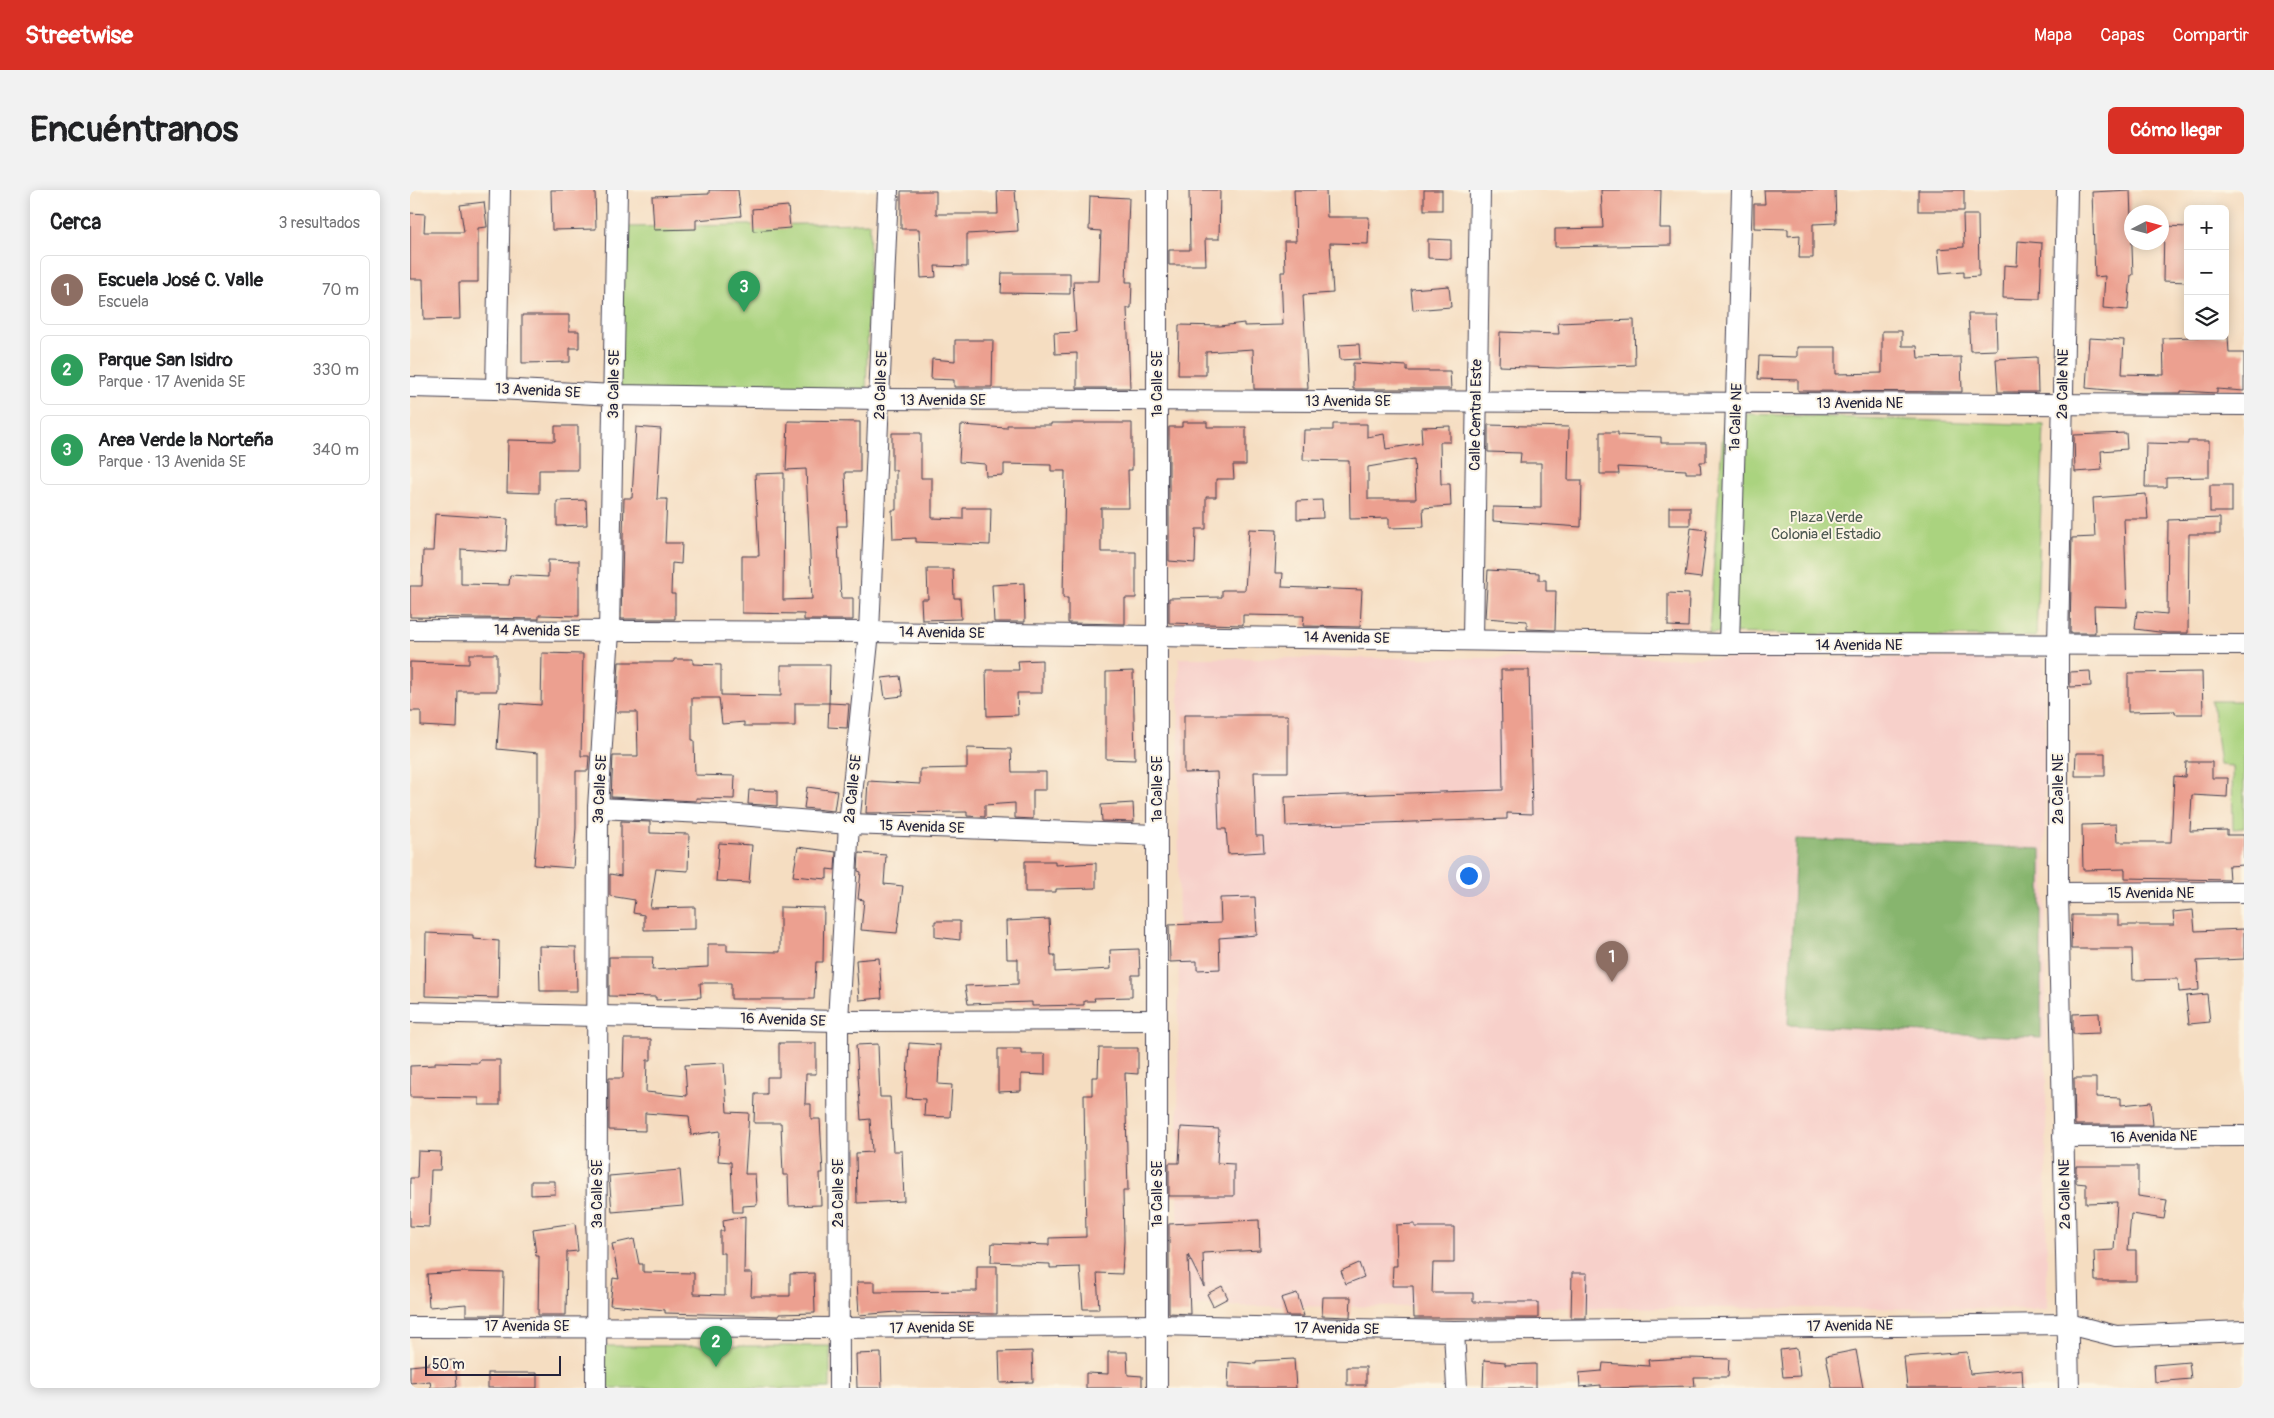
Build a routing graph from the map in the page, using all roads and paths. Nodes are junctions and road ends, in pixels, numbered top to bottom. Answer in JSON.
{"nodes":[{"id":1,"x":500,"y":190,"type":"edge"},
{"id":2,"x":617,"y":190,"type":"edge"},
{"id":3,"x":888,"y":190,"type":"edge"},
{"id":4,"x":1157,"y":190,"type":"edge"},
{"id":5,"x":1480,"y":190,"type":"edge"},
{"id":6,"x":1742,"y":190,"type":"edge"},
{"id":7,"x":2067,"y":190,"type":"edge"},
{"id":8,"x":410,"y":387,"type":"edge"},
{"id":9,"x":496,"y":389,"type":"junction"},
{"id":10,"x":614,"y":395,"type":"junction"},
{"id":11,"x":880,"y":399,"type":"junction"},
{"id":12,"x":1157,"y":401,"type":"junction"},
{"id":13,"x":1477,"y":401,"type":"junction"},
{"id":14,"x":1736,"y":402,"type":"junction"},
{"id":15,"x":2063,"y":404,"type":"junction"},
{"id":16,"x":2244,"y":405,"type":"edge"},
{"id":17,"x":410,"y":630,"type":"edge"},
{"id":18,"x":609,"y":632,"type":"junction"},
{"id":19,"x":869,"y":632,"type":"junction"},
{"id":20,"x":1157,"y":636,"type":"junction"},
{"id":21,"x":1473,"y":639,"type":"junction"},
{"id":22,"x":1729,"y":644,"type":"junction"},
{"id":23,"x":2244,"y":645,"type":"edge"},
{"id":24,"x":2058,"y":646,"type":"junction"},
{"id":25,"x":598,"y":808,"type":"junction"},
{"id":26,"x":849,"y":824,"type":"junction"},
{"id":27,"x":1157,"y":835,"type":"junction"},
{"id":28,"x":2244,"y":892,"type":"edge"},
{"id":29,"x":2058,"y":893,"type":"junction"},
{"id":30,"x":410,"y":1012,"type":"edge"},
{"id":31,"x":598,"y":1015,"type":"junction"},
{"id":32,"x":1157,"y":1020,"type":"junction"},
{"id":33,"x":838,"y":1021,"type":"junction"},
{"id":34,"x":2244,"y":1136,"type":"edge"},
{"id":35,"x":2063,"y":1137,"type":"junction"},
{"id":36,"x":2068,"y":1324,"type":"junction"},
{"id":37,"x":597,"y":1326,"type":"junction"},
{"id":38,"x":1156,"y":1326,"type":"junction"},
{"id":39,"x":410,"y":1327,"type":"edge"},
{"id":40,"x":839,"y":1328,"type":"junction"},
{"id":41,"x":1454,"y":1331,"type":"junction"},
{"id":42,"x":2244,"y":1332,"type":"edge"},
{"id":43,"x":596,"y":1388,"type":"edge"},
{"id":44,"x":839,"y":1388,"type":"edge"},
{"id":45,"x":1156,"y":1388,"type":"edge"},
{"id":46,"x":1456,"y":1388,"type":"edge"},
{"id":47,"x":2069,"y":1388,"type":"edge"}],
"edges":[{"from":1,"to":9,"type":"street"},
{"from":2,"to":10,"type":"street","name":"3a Calle SE"},
{"from":3,"to":11,"type":"street","name":"2a Calle SE"},
{"from":4,"to":12,"type":"street","name":"1a Calle SE"},
{"from":5,"to":13,"type":"street","name":"Calle Central Este"},
{"from":6,"to":14,"type":"street","name":"1a Calle NE"},
{"from":7,"to":15,"type":"street","name":"2a Calle NE"},
{"from":8,"to":9,"type":"street","name":"13 Avenida SE"},
{"from":9,"to":10,"type":"street","name":"13 Avenida SE"},
{"from":10,"to":11,"type":"street","name":"13 Avenida SE"},
{"from":10,"to":18,"type":"street","name":"3a Calle SE"},
{"from":11,"to":12,"type":"street","name":"13 Avenida SE"},
{"from":11,"to":19,"type":"street","name":"2a Calle SE"},
{"from":12,"to":13,"type":"street","name":"13 Avenida SE"},
{"from":12,"to":20,"type":"street","name":"1a Calle SE"},
{"from":13,"to":14,"type":"street","name":"13 Avenida NE"},
{"from":13,"to":21,"type":"street","name":"Calle Central Este"},
{"from":14,"to":15,"type":"street","name":"13 Avenida NE"},
{"from":14,"to":22,"type":"street","name":"1a Calle NE"},
{"from":15,"to":16,"type":"street","name":"13 Avenida NE"},
{"from":15,"to":24,"type":"street","name":"2a Calle NE"},
{"from":17,"to":18,"type":"street","name":"14 Avenida SE"},
{"from":18,"to":19,"type":"street","name":"14 Avenida SE"},
{"from":18,"to":25,"type":"street","name":"3a Calle SE"},
{"from":19,"to":20,"type":"street","name":"14 Avenida SE"},
{"from":19,"to":26,"type":"street","name":"2a Calle SE"},
{"from":20,"to":21,"type":"street","name":"14 Avenida SE"},
{"from":20,"to":27,"type":"street","name":"1a Calle SE"},
{"from":21,"to":22,"type":"street","name":"14 Avenida NE"},
{"from":22,"to":24,"type":"street","name":"14 Avenida NE"},
{"from":23,"to":24,"type":"street","name":"14 Avenida NE"},
{"from":24,"to":29,"type":"street","name":"2a Calle NE"},
{"from":25,"to":26,"type":"street","name":"15 Avenida SE"},
{"from":25,"to":31,"type":"street","name":"3a Calle SE"},
{"from":26,"to":27,"type":"street","name":"15 Avenida SE"},
{"from":26,"to":33,"type":"street","name":"2a Calle SE"},
{"from":27,"to":32,"type":"street","name":"1a Calle SE"},
{"from":28,"to":29,"type":"street","name":"15 Avenida NE"},
{"from":29,"to":35,"type":"street","name":"2a Calle NE"},
{"from":30,"to":31,"type":"street","name":"16 Avenida SE"},
{"from":31,"to":33,"type":"street","name":"16 Avenida SE"},
{"from":31,"to":37,"type":"street","name":"3a Calle SE"},
{"from":32,"to":33,"type":"street","name":"16 Avenida SE"},
{"from":32,"to":38,"type":"street","name":"1a Calle SE"},
{"from":33,"to":40,"type":"street","name":"2a Calle SE"},
{"from":34,"to":35,"type":"street","name":"16 Avenida NE"},
{"from":35,"to":36,"type":"street","name":"2a Calle NE"},
{"from":36,"to":41,"type":"street","name":"17 Avenida NE"},
{"from":36,"to":42,"type":"street","name":"17 Avenida NE"},
{"from":36,"to":47,"type":"street","name":"2a Calle NE"},
{"from":37,"to":39,"type":"street","name":"17 Avenida SE"},
{"from":37,"to":40,"type":"street","name":"17 Avenida SE"},
{"from":37,"to":43,"type":"street","name":"3a Calle SE"},
{"from":38,"to":40,"type":"street","name":"17 Avenida SE"},
{"from":38,"to":41,"type":"street","name":"17 Avenida SE"},
{"from":38,"to":45,"type":"street","name":"1a Calle SE"},
{"from":40,"to":44,"type":"street","name":"2a Calle SE"},
{"from":41,"to":46,"type":"street"}]}
